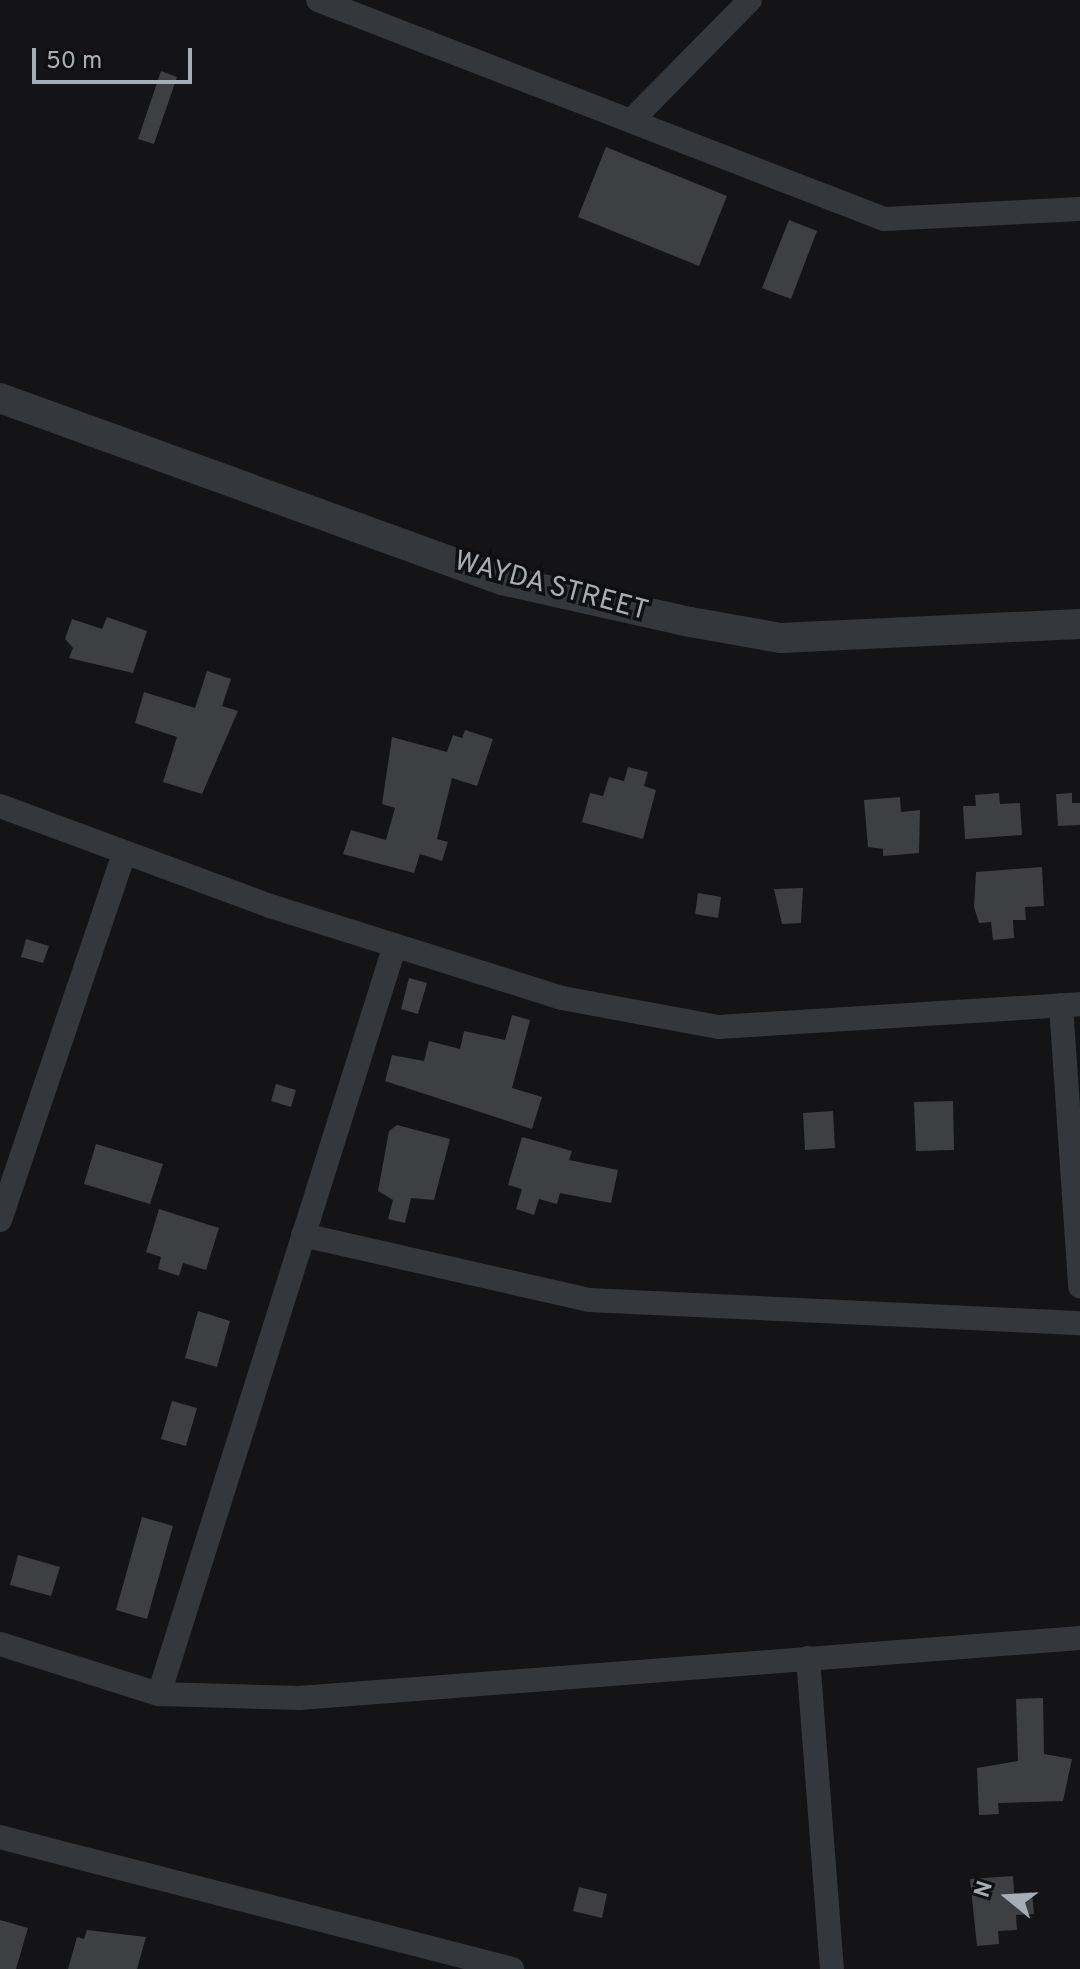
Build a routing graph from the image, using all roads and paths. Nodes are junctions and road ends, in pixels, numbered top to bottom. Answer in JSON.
{"nodes":[{"id":1,"x":318,"y":0,"type":"edge"},
{"id":2,"x":750,"y":0,"type":"edge"},
{"id":3,"x":632,"y":120,"type":"junction"},
{"id":4,"x":1080,"y":209,"type":"edge"},
{"id":5,"x":0,"y":398,"type":"edge"},
{"id":6,"x":1080,"y":624,"type":"edge"},
{"id":7,"x":0,"y":806,"type":"edge"},
{"id":8,"x":124,"y":854,"type":"junction"},
{"id":9,"x":395,"y":945,"type":"junction"},
{"id":10,"x":1070,"y":1004,"type":"edge"},
{"id":11,"x":0,"y":1220,"type":"edge"},
{"id":12,"x":303,"y":1235,"type":"junction"},
{"id":13,"x":1080,"y":1286,"type":"edge"},
{"id":14,"x":1080,"y":1323,"type":"edge"},
{"id":15,"x":1080,"y":1638,"type":"edge"},
{"id":16,"x":0,"y":1644,"type":"edge"},
{"id":17,"x":808,"y":1658,"type":"junction"},
{"id":18,"x":159,"y":1694,"type":"junction"},
{"id":19,"x":0,"y":1837,"type":"edge"},
{"id":20,"x":512,"y":1969,"type":"edge"},
{"id":21,"x":832,"y":1969,"type":"edge"}],
"edges":[{"from":1,"to":3,"type":"street"},
{"from":2,"to":3,"type":"street"},
{"from":3,"to":4,"type":"street"},
{"from":5,"to":6,"type":"street","name":"WAYDA STREET"},
{"from":7,"to":8,"type":"street"},
{"from":8,"to":9,"type":"street"},
{"from":8,"to":11,"type":"street"},
{"from":9,"to":10,"type":"street"},
{"from":9,"to":12,"type":"street"},
{"from":10,"to":13,"type":"street"},
{"from":12,"to":14,"type":"street"},
{"from":12,"to":18,"type":"street"},
{"from":15,"to":17,"type":"street"},
{"from":16,"to":18,"type":"street"},
{"from":17,"to":18,"type":"street"},
{"from":17,"to":21,"type":"street"},
{"from":19,"to":20,"type":"street"}]}
